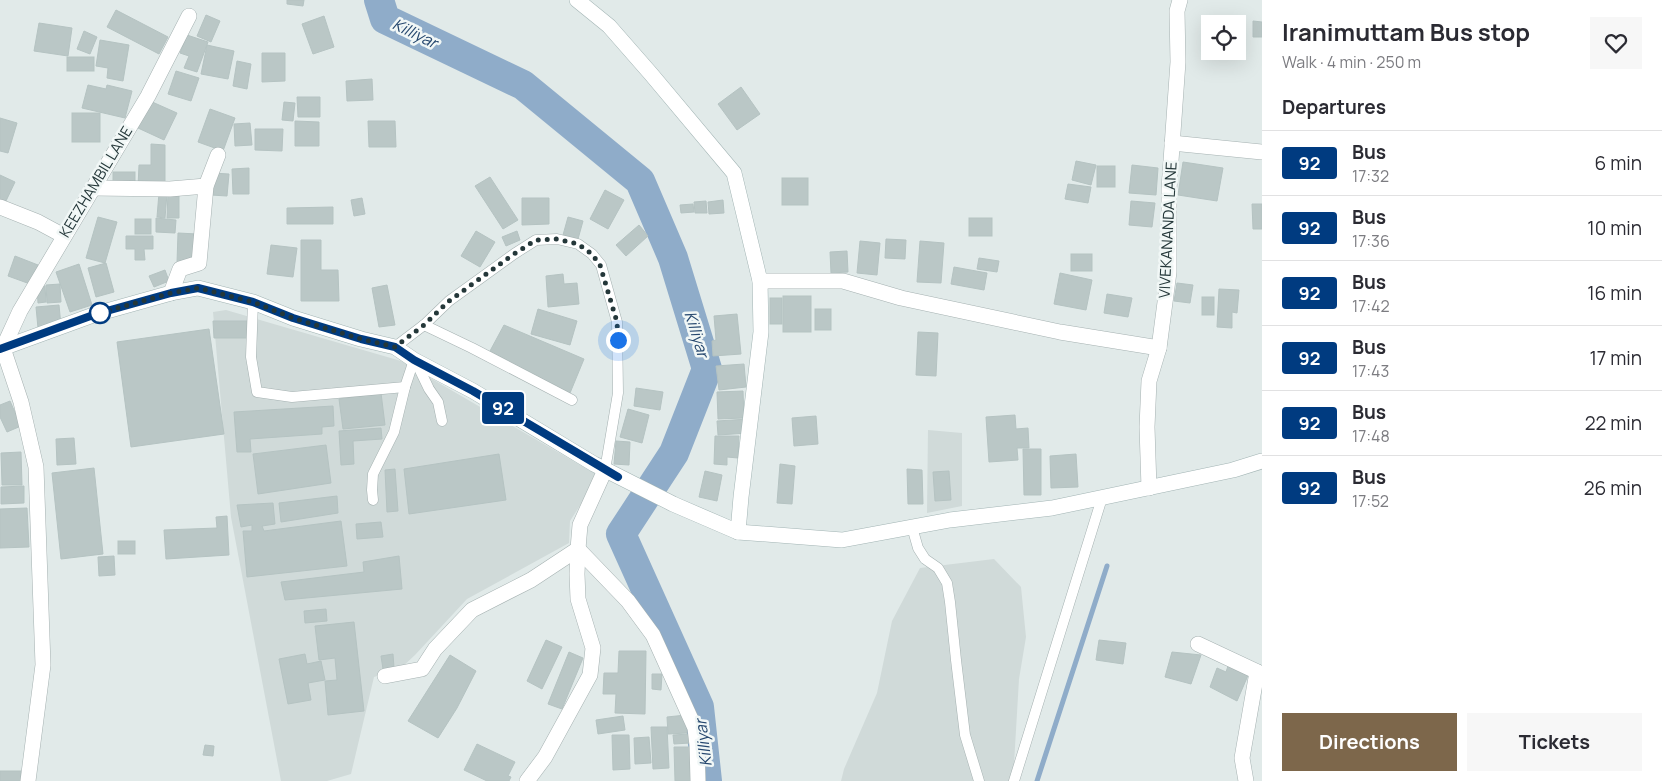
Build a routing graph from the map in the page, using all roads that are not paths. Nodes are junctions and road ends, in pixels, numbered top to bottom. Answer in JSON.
{"nodes":[{"id":1,"x":577,"y":0,"type":"edge"},
{"id":2,"x":1180,"y":0,"type":"edge"},
{"id":3,"x":190,"y":16,"type":"dead end"},
{"id":4,"x":1172,"y":144,"type":"junction"},
{"id":5,"x":1262,"y":152,"type":"edge"},
{"id":6,"x":218,"y":155,"type":"dead end"},
{"id":7,"x":206,"y":186,"type":"junction"},
{"id":8,"x":93,"y":188,"type":"junction"},
{"id":9,"x":0,"y":207,"type":"edge"},
{"id":10,"x":64,"y":236,"type":"junction"},
{"id":11,"x":760,"y":281,"type":"junction"},
{"id":12,"x":171,"y":293,"type":"junction"},
{"id":13,"x":253,"y":302,"type":"junction"},
{"id":14,"x":424,"y":325,"type":"junction"},
{"id":15,"x":395,"y":347,"type":"junction"},
{"id":16,"x":1158,"y":348,"type":"junction"},
{"id":17,"x":2,"y":349,"type":"edge"},
{"id":18,"x":414,"y":360,"type":"junction"},
{"id":19,"x":405,"y":387,"type":"junction"},
{"id":20,"x":572,"y":400,"type":"dead end"},
{"id":21,"x":442,"y":422,"type":"dead end"},
{"id":22,"x":1262,"y":461,"type":"edge"},
{"id":23,"x":612,"y":473,"type":"junction"},
{"id":24,"x":1149,"y":488,"type":"junction"},
{"id":25,"x":1102,"y":498,"type":"junction"},
{"id":26,"x":373,"y":500,"type":"dead end"},
{"id":27,"x":912,"y":527,"type":"junction"},
{"id":28,"x":738,"y":532,"type":"junction"},
{"id":29,"x":578,"y":549,"type":"junction"},
{"id":30,"x":1198,"y":644,"type":"dead end"},
{"id":31,"x":1259,"y":673,"type":"edge"},
{"id":32,"x":386,"y":676,"type":"dead end"},
{"id":33,"x":28,"y":781,"type":"edge"},
{"id":34,"x":526,"y":781,"type":"edge"},
{"id":35,"x":698,"y":781,"type":"edge"},
{"id":36,"x":979,"y":781,"type":"edge"},
{"id":37,"x":1014,"y":781,"type":"edge"},
{"id":38,"x":1246,"y":781,"type":"edge"}],
"edges":[{"from":1,"to":11,"type":"street"},
{"from":2,"to":4,"type":"street","name":"VIVEKANANDA LANE"},
{"from":3,"to":8,"type":"street","name":"KEEZHAMBIL LANE"},
{"from":4,"to":5,"type":"street"},
{"from":4,"to":16,"type":"street","name":"VIVEKANANDA LANE"},
{"from":6,"to":7,"type":"street"},
{"from":7,"to":8,"type":"street"},
{"from":7,"to":12,"type":"street"},
{"from":8,"to":10,"type":"street","name":"KEEZHAMBIL LANE"},
{"from":9,"to":10,"type":"street"},
{"from":10,"to":17,"type":"street","name":"KEEZHAMBIL LANE"},
{"from":11,"to":16,"type":"street"},
{"from":11,"to":28,"type":"street"},
{"from":12,"to":13,"type":"street"},
{"from":12,"to":17,"type":"street"},
{"from":13,"to":15,"type":"street"},
{"from":13,"to":19,"type":"lane"},
{"from":14,"to":15,"type":"lane"},
{"from":14,"to":20,"type":"lane"},
{"from":14,"to":23,"type":"lane"},
{"from":15,"to":18,"type":"street"},
{"from":16,"to":24,"type":"street","name":"VIVEKANANDA LANE"},
{"from":17,"to":33,"type":"street"},
{"from":18,"to":19,"type":"lane"},
{"from":18,"to":21,"type":"lane"},
{"from":18,"to":23,"type":"street"},
{"from":19,"to":26,"type":"lane"},
{"from":22,"to":24,"type":"street"},
{"from":23,"to":28,"type":"street"},
{"from":23,"to":29,"type":"street"},
{"from":24,"to":25,"type":"street"},
{"from":25,"to":27,"type":"street"},
{"from":25,"to":37,"type":"lane"},
{"from":27,"to":28,"type":"street"},
{"from":27,"to":36,"type":"lane"},
{"from":29,"to":32,"type":"street"},
{"from":29,"to":34,"type":"street"},
{"from":29,"to":35,"type":"street"},
{"from":30,"to":31,"type":"street"},
{"from":31,"to":38,"type":"street"}]}
